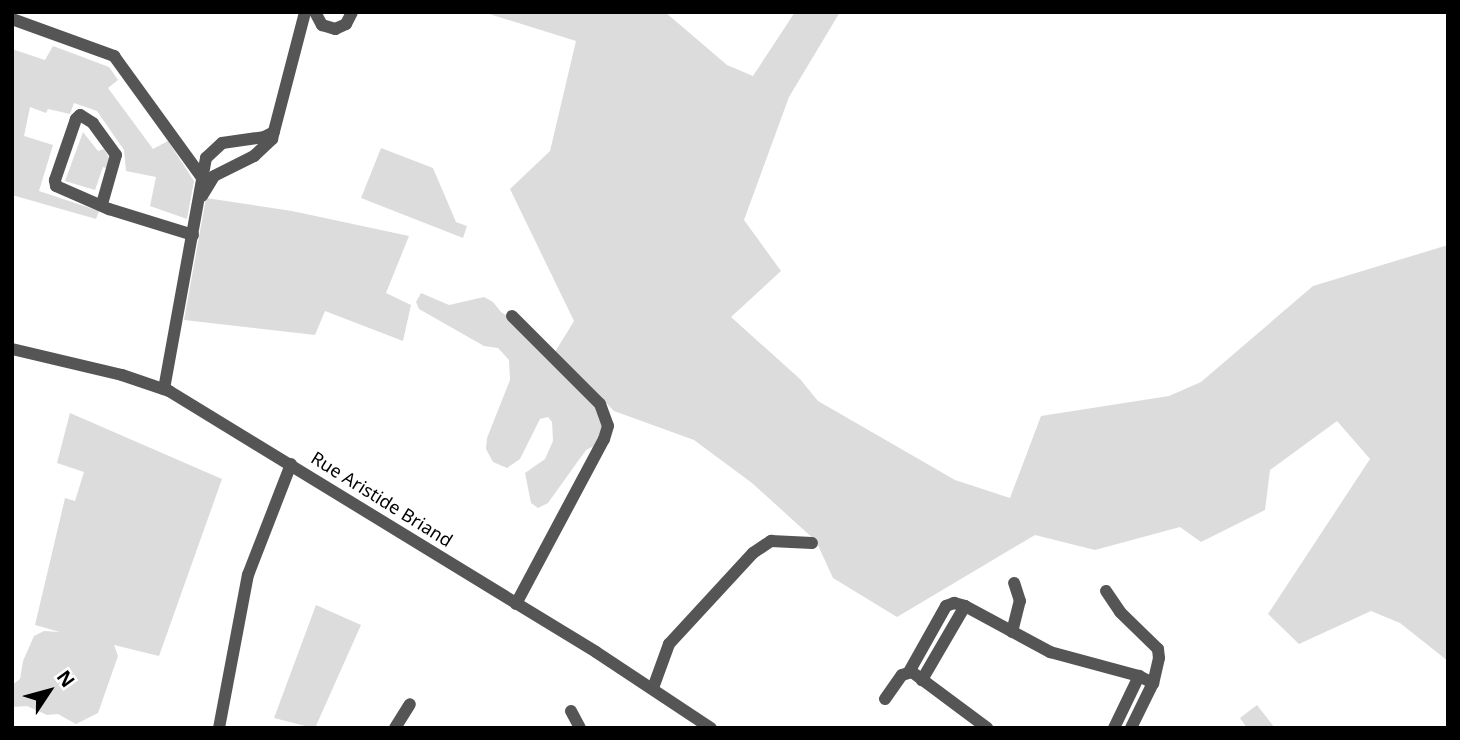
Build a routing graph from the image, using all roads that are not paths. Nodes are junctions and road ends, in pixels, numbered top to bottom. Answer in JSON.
{"nodes":[{"id":1,"x":305,"y":12,"type":"edge"},
{"id":2,"x":315,"y":12,"type":"edge"},
{"id":3,"x":352,"y":12,"type":"edge"},
{"id":4,"x":12,"y":19,"type":"edge"},
{"id":5,"x":274,"y":132,"type":"junction"},
{"id":6,"x":236,"y":141,"type":"junction"},
{"id":7,"x":254,"y":156,"type":"junction"},
{"id":8,"x":201,"y":176,"type":"junction"},
{"id":9,"x":102,"y":204,"type":"junction"},
{"id":10,"x":198,"y":206,"type":"junction"},
{"id":11,"x":193,"y":235,"type":"junction"},
{"id":12,"x":513,"y":316,"type":"dead end"},
{"id":13,"x":12,"y":349,"type":"edge"},
{"id":14,"x":164,"y":388,"type":"junction"},
{"id":15,"x":291,"y":464,"type":"junction"},
{"id":16,"x":812,"y":543,"type":"dead end"},
{"id":17,"x":1014,"y":583,"type":"dead end"},
{"id":18,"x":1106,"y":592,"type":"dead end"},
{"id":19,"x":516,"y":604,"type":"junction"},
{"id":20,"x":965,"y":606,"type":"junction"},
{"id":21,"x":1012,"y":632,"type":"junction"},
{"id":22,"x":909,"y":672,"type":"junction"},
{"id":23,"x":1139,"y":676,"type":"junction"},
{"id":24,"x":922,"y":680,"type":"junction"},
{"id":25,"x":1153,"y":682,"type":"junction"},
{"id":26,"x":653,"y":688,"type":"junction"},
{"id":27,"x":885,"y":699,"type":"dead end"},
{"id":28,"x":410,"y":704,"type":"dead end"},
{"id":29,"x":571,"y":711,"type":"dead end"},
{"id":30,"x":219,"y":728,"type":"edge"},
{"id":31,"x":395,"y":728,"type":"edge"},
{"id":32,"x":580,"y":728,"type":"edge"},
{"id":33,"x":711,"y":728,"type":"edge"},
{"id":34,"x":986,"y":728,"type":"edge"},
{"id":35,"x":1114,"y":728,"type":"edge"},
{"id":36,"x":1131,"y":728,"type":"edge"}],
"edges":[{"from":1,"to":5,"type":"street"},
{"from":2,"to":3,"type":"street"},
{"from":4,"to":8,"type":"street"},
{"from":5,"to":6,"type":"street"},
{"from":5,"to":7,"type":"street"},
{"from":6,"to":7,"type":"street"},
{"from":6,"to":8,"type":"street"},
{"from":7,"to":10,"type":"street"},
{"from":8,"to":10,"type":"street"},
{"from":9,"to":9,"type":"street"},
{"from":9,"to":11,"type":"street"},
{"from":10,"to":11,"type":"street"},
{"from":11,"to":14,"type":"street"},
{"from":12,"to":19,"type":"street"},
{"from":13,"to":14,"type":"street","name":"Rue Aristide Briand"},
{"from":14,"to":15,"type":"street","name":"Rue Aristide Briand"},
{"from":15,"to":19,"type":"street","name":"Rue Aristide Briand"},
{"from":15,"to":30,"type":"street"},
{"from":16,"to":26,"type":"street"},
{"from":17,"to":21,"type":"street"},
{"from":18,"to":25,"type":"street"},
{"from":19,"to":26,"type":"street","name":"Rue Aristide Briand"},
{"from":20,"to":21,"type":"street"},
{"from":20,"to":22,"type":"street"},
{"from":20,"to":24,"type":"street"},
{"from":21,"to":23,"type":"street"},
{"from":22,"to":24,"type":"street"},
{"from":22,"to":27,"type":"street"},
{"from":23,"to":25,"type":"street"},
{"from":23,"to":35,"type":"street"},
{"from":24,"to":34,"type":"street"},
{"from":25,"to":36,"type":"street"},
{"from":26,"to":33,"type":"street","name":"Rue Aristide Briand"},
{"from":28,"to":31,"type":"street"},
{"from":29,"to":32,"type":"street"}]}
